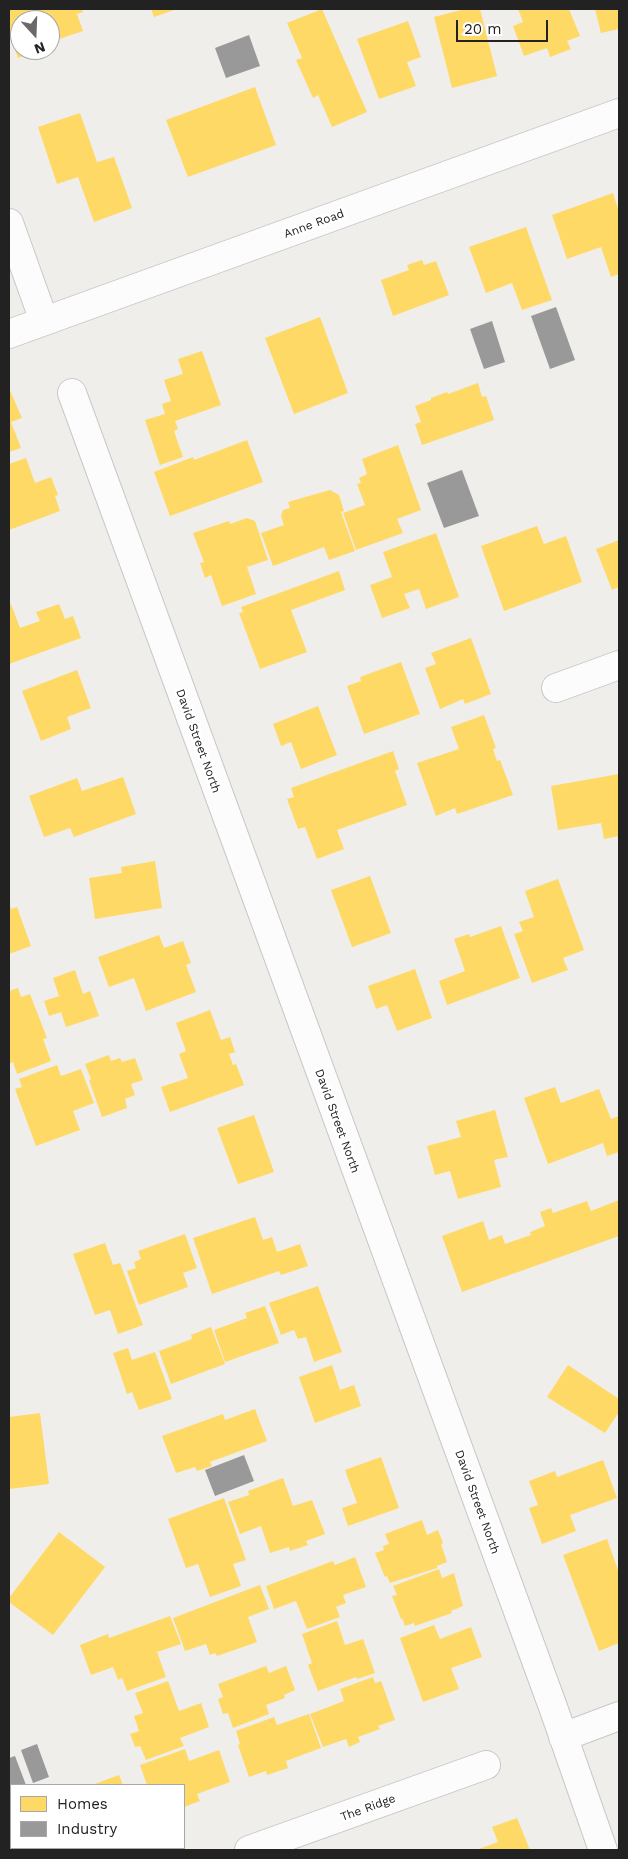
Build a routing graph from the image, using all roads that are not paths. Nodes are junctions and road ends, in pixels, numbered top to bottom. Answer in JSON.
{"nodes":[{"id":1,"x":619,"y":113,"type":"edge"},
{"id":2,"x":9,"y":223,"type":"edge"},
{"id":3,"x":44,"y":321,"type":"junction"},
{"id":4,"x":9,"y":334,"type":"edge"},
{"id":5,"x":72,"y":392,"type":"dead end"},
{"id":6,"x":619,"y":665,"type":"edge"},
{"id":7,"x":556,"y":688,"type":"dead end"},
{"id":8,"x":619,"y":1716,"type":"edge"},
{"id":9,"x":563,"y":1737,"type":"junction"},
{"id":10,"x":486,"y":1765,"type":"dead end"},
{"id":11,"x":249,"y":1850,"type":"edge"},
{"id":12,"x":602,"y":1850,"type":"edge"}],
"edges":[{"from":1,"to":3,"type":"street","name":"Anne Road"},
{"from":2,"to":3,"type":"street"},
{"from":3,"to":4,"type":"street","name":"Anne Road"},
{"from":5,"to":9,"type":"street","name":"David Street North"},
{"from":6,"to":7,"type":"street"},
{"from":8,"to":9,"type":"street"},
{"from":9,"to":12,"type":"street","name":"David Street North"},
{"from":10,"to":11,"type":"street","name":"The Ridge"}]}
